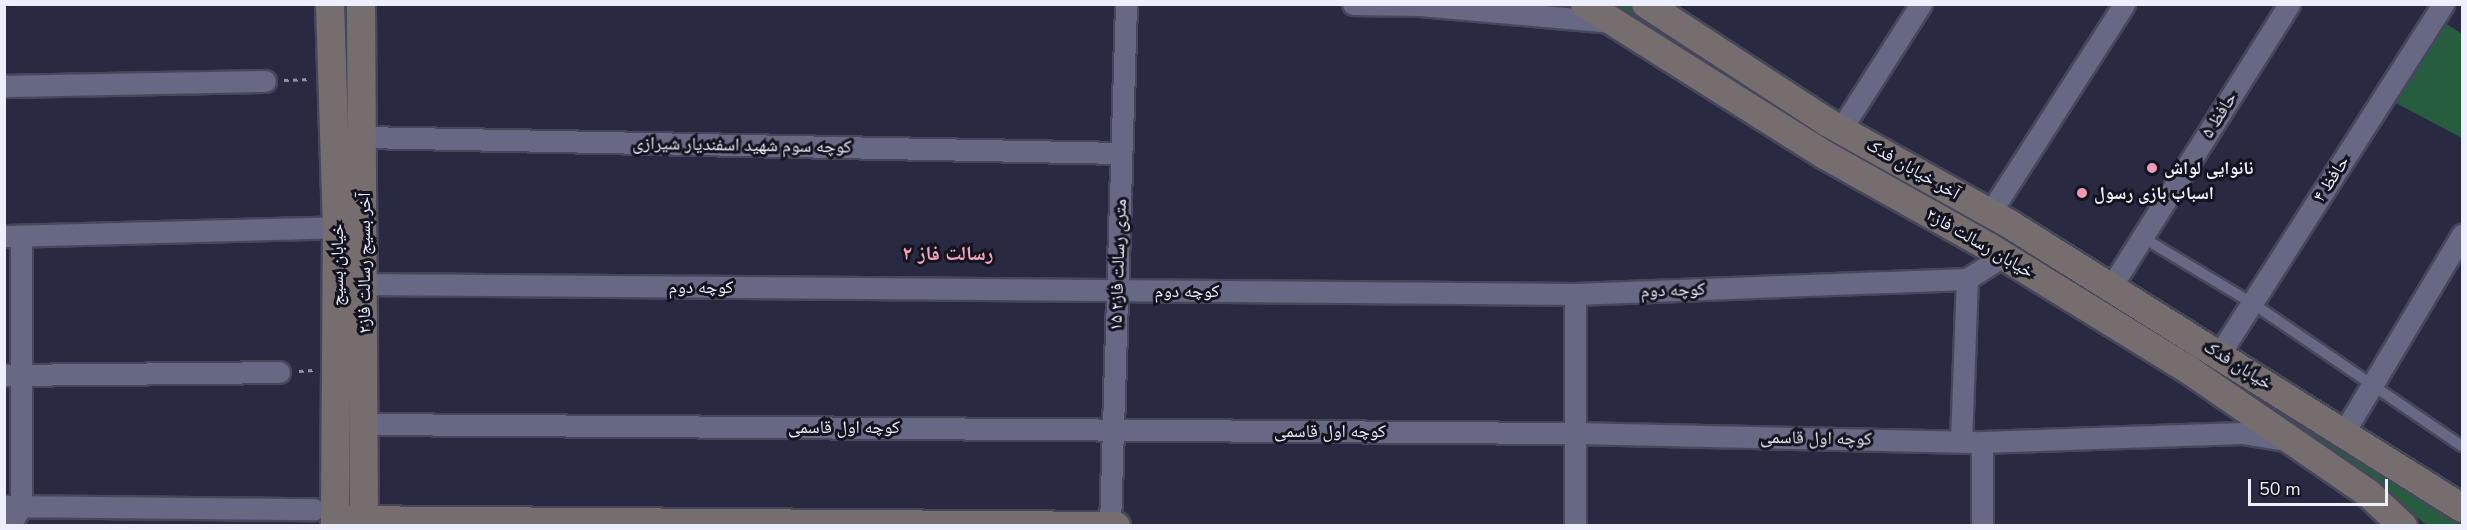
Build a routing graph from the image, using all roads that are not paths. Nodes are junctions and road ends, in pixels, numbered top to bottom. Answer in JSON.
{"nodes":[{"id":1,"x":330,"y":4,"type":"edge"},
{"id":2,"x":361,"y":4,"type":"edge"},
{"id":3,"x":1126,"y":4,"type":"edge"},
{"id":4,"x":1353,"y":4,"type":"edge"},
{"id":5,"x":1585,"y":4,"type":"edge"},
{"id":6,"x":1646,"y":4,"type":"edge"},
{"id":7,"x":1921,"y":4,"type":"edge"},
{"id":8,"x":2124,"y":4,"type":"edge"},
{"id":9,"x":2289,"y":4,"type":"edge"},
{"id":10,"x":2443,"y":4,"type":"edge"},
{"id":11,"x":1612,"y":22,"type":"junction"},
{"id":12,"x":265,"y":81,"type":"road end"},
{"id":13,"x":4,"y":86,"type":"edge"},
{"id":14,"x":1841,"y":129,"type":"junction"},
{"id":15,"x":363,"y":136,"type":"junction"},
{"id":16,"x":1121,"y":153,"type":"junction"},
{"id":17,"x":1825,"y":155,"type":"junction"},
{"id":18,"x":2000,"y":219,"type":"junction"},
{"id":19,"x":338,"y":227,"type":"junction"},
{"id":20,"x":2463,"y":235,"type":"edge"},
{"id":21,"x":13,"y":236,"type":"edge"},
{"id":22,"x":2142,"y":237,"type":"junction"},
{"id":23,"x":2003,"y":256,"type":"junction"},
{"id":24,"x":1967,"y":279,"type":"junction"},
{"id":25,"x":364,"y":284,"type":"junction"},
{"id":26,"x":2111,"y":287,"type":"junction"},
{"id":27,"x":1117,"y":290,"type":"junction"},
{"id":28,"x":1575,"y":294,"type":"junction"},
{"id":29,"x":2252,"y":303,"type":"junction"},
{"id":30,"x":2220,"y":353,"type":"junction"},
{"id":31,"x":279,"y":372,"type":"road end"},
{"id":32,"x":13,"y":375,"type":"edge"},
{"id":33,"x":2373,"y":383,"type":"junction"},
{"id":34,"x":364,"y":424,"type":"junction"},
{"id":35,"x":1113,"y":429,"type":"junction"},
{"id":36,"x":2343,"y":432,"type":"junction"},
{"id":37,"x":1574,"y":433,"type":"junction"},
{"id":38,"x":1972,"y":441,"type":"junction"},
{"id":39,"x":2295,"y":442,"type":"junction"},
{"id":40,"x":2463,"y":446,"type":"edge"},
{"id":41,"x":2368,"y":493,"type":"junction"},
{"id":42,"x":13,"y":506,"type":"edge"},
{"id":43,"x":2463,"y":508,"type":"edge"},
{"id":44,"x":328,"y":518,"type":"edge"},
{"id":45,"x":364,"y":523,"type":"edge"},
{"id":46,"x":9,"y":525,"type":"edge"},
{"id":47,"x":1110,"y":525,"type":"edge"},
{"id":48,"x":1116,"y":525,"type":"edge"},
{"id":49,"x":1575,"y":525,"type":"edge"},
{"id":50,"x":1982,"y":525,"type":"edge"},
{"id":51,"x":2367,"y":525,"type":"edge"},
{"id":52,"x":2403,"y":525,"type":"edge"}],
"edges":[{"from":1,"to":19,"type":"main road","name":"خیابان بسیج"},
{"from":2,"to":15,"type":"main road","name":"آخر بسیج رسالت فاز۲"},
{"from":3,"to":16,"type":"street","name":"۱۵ متری رسالت فاز۲"},
{"from":4,"to":11,"type":"street"},
{"from":5,"to":11,"type":"main road","name":"خیابان رسالت فاز۲"},
{"from":6,"to":14,"type":"main road"},
{"from":7,"to":14,"type":"street"},
{"from":8,"to":18,"type":"street"},
{"from":9,"to":22,"type":"street","name":"حافظ ۵"},
{"from":10,"to":29,"type":"street","name":"حافظ ۴"},
{"from":11,"to":17,"type":"main road","name":"خیابان رسالت فاز۲"},
{"from":12,"to":13,"type":"street"},
{"from":14,"to":17,"type":"main road"},
{"from":14,"to":18,"type":"main road","name":"آخر خیابان فدک"},
{"from":15,"to":16,"type":"street","name":"کوچه سوم شهید اسفندیار شیرازی"},
{"from":15,"to":25,"type":"main road","name":"آخر بسیج رسالت فاز۲"},
{"from":16,"to":27,"type":"street","name":"۱۵ متری رسالت فاز۲"},
{"from":17,"to":23,"type":"main road","name":"خیابان رسالت فاز۲"},
{"from":18,"to":26,"type":"main road","name":"خیابان فدک"},
{"from":19,"to":21,"type":"street"},
{"from":19,"to":44,"type":"main road","name":"خیابان بسیج"},
{"from":20,"to":33,"type":"street"},
{"from":21,"to":32,"type":"street"},
{"from":22,"to":26,"type":"street","name":"حافظ ۵"},
{"from":22,"to":29,"type":"lane"},
{"from":23,"to":24,"type":"street"},
{"from":23,"to":39,"type":"main road","name":"خیابان رسالت فاز۲"},
{"from":24,"to":28,"type":"street","name":"کوچه دوم"},
{"from":24,"to":38,"type":"street"},
{"from":25,"to":27,"type":"street","name":"کوچه دوم"},
{"from":25,"to":34,"type":"main road","name":"آخر بسیج رسالت فاز۲"},
{"from":26,"to":30,"type":"main road","name":"خیابان فدک"},
{"from":27,"to":28,"type":"street","name":"کوچه دوم"},
{"from":27,"to":35,"type":"street","name":"۱۵ متری رسالت فاز۲"},
{"from":28,"to":37,"type":"street"},
{"from":29,"to":30,"type":"street","name":"حافظ ۴"},
{"from":29,"to":33,"type":"lane"},
{"from":30,"to":36,"type":"main road","name":"خیابان فدک"},
{"from":31,"to":32,"type":"street"},
{"from":32,"to":42,"type":"street"},
{"from":33,"to":36,"type":"street"},
{"from":33,"to":40,"type":"lane"},
{"from":34,"to":35,"type":"street","name":"کوچه اول قاسمی"},
{"from":34,"to":45,"type":"main road","name":"آخر بسیج رسالت فاز۲"},
{"from":35,"to":37,"type":"street","name":"کوچه اول قاسمی"},
{"from":35,"to":47,"type":"street","name":"۱۵ متری رسالت فاز۲"},
{"from":36,"to":43,"type":"main road","name":"خیابان فدک"},
{"from":37,"to":38,"type":"street","name":"کوچه اول قاسمی"},
{"from":37,"to":49,"type":"street"},
{"from":38,"to":39,"type":"street","name":"کوچه اول قاسمی"},
{"from":38,"to":50,"type":"street"},
{"from":39,"to":41,"type":"main road","name":"خیابان رسالت فاز۲"},
{"from":41,"to":51,"type":"main road"},
{"from":41,"to":52,"type":"main road","name":"خیابان رسالت فاز۲"},
{"from":42,"to":44,"type":"street"},
{"from":42,"to":46,"type":"street"},
{"from":44,"to":45,"type":"main road"},
{"from":45,"to":47,"type":"main road"},
{"from":47,"to":48,"type":"main road"}]}
